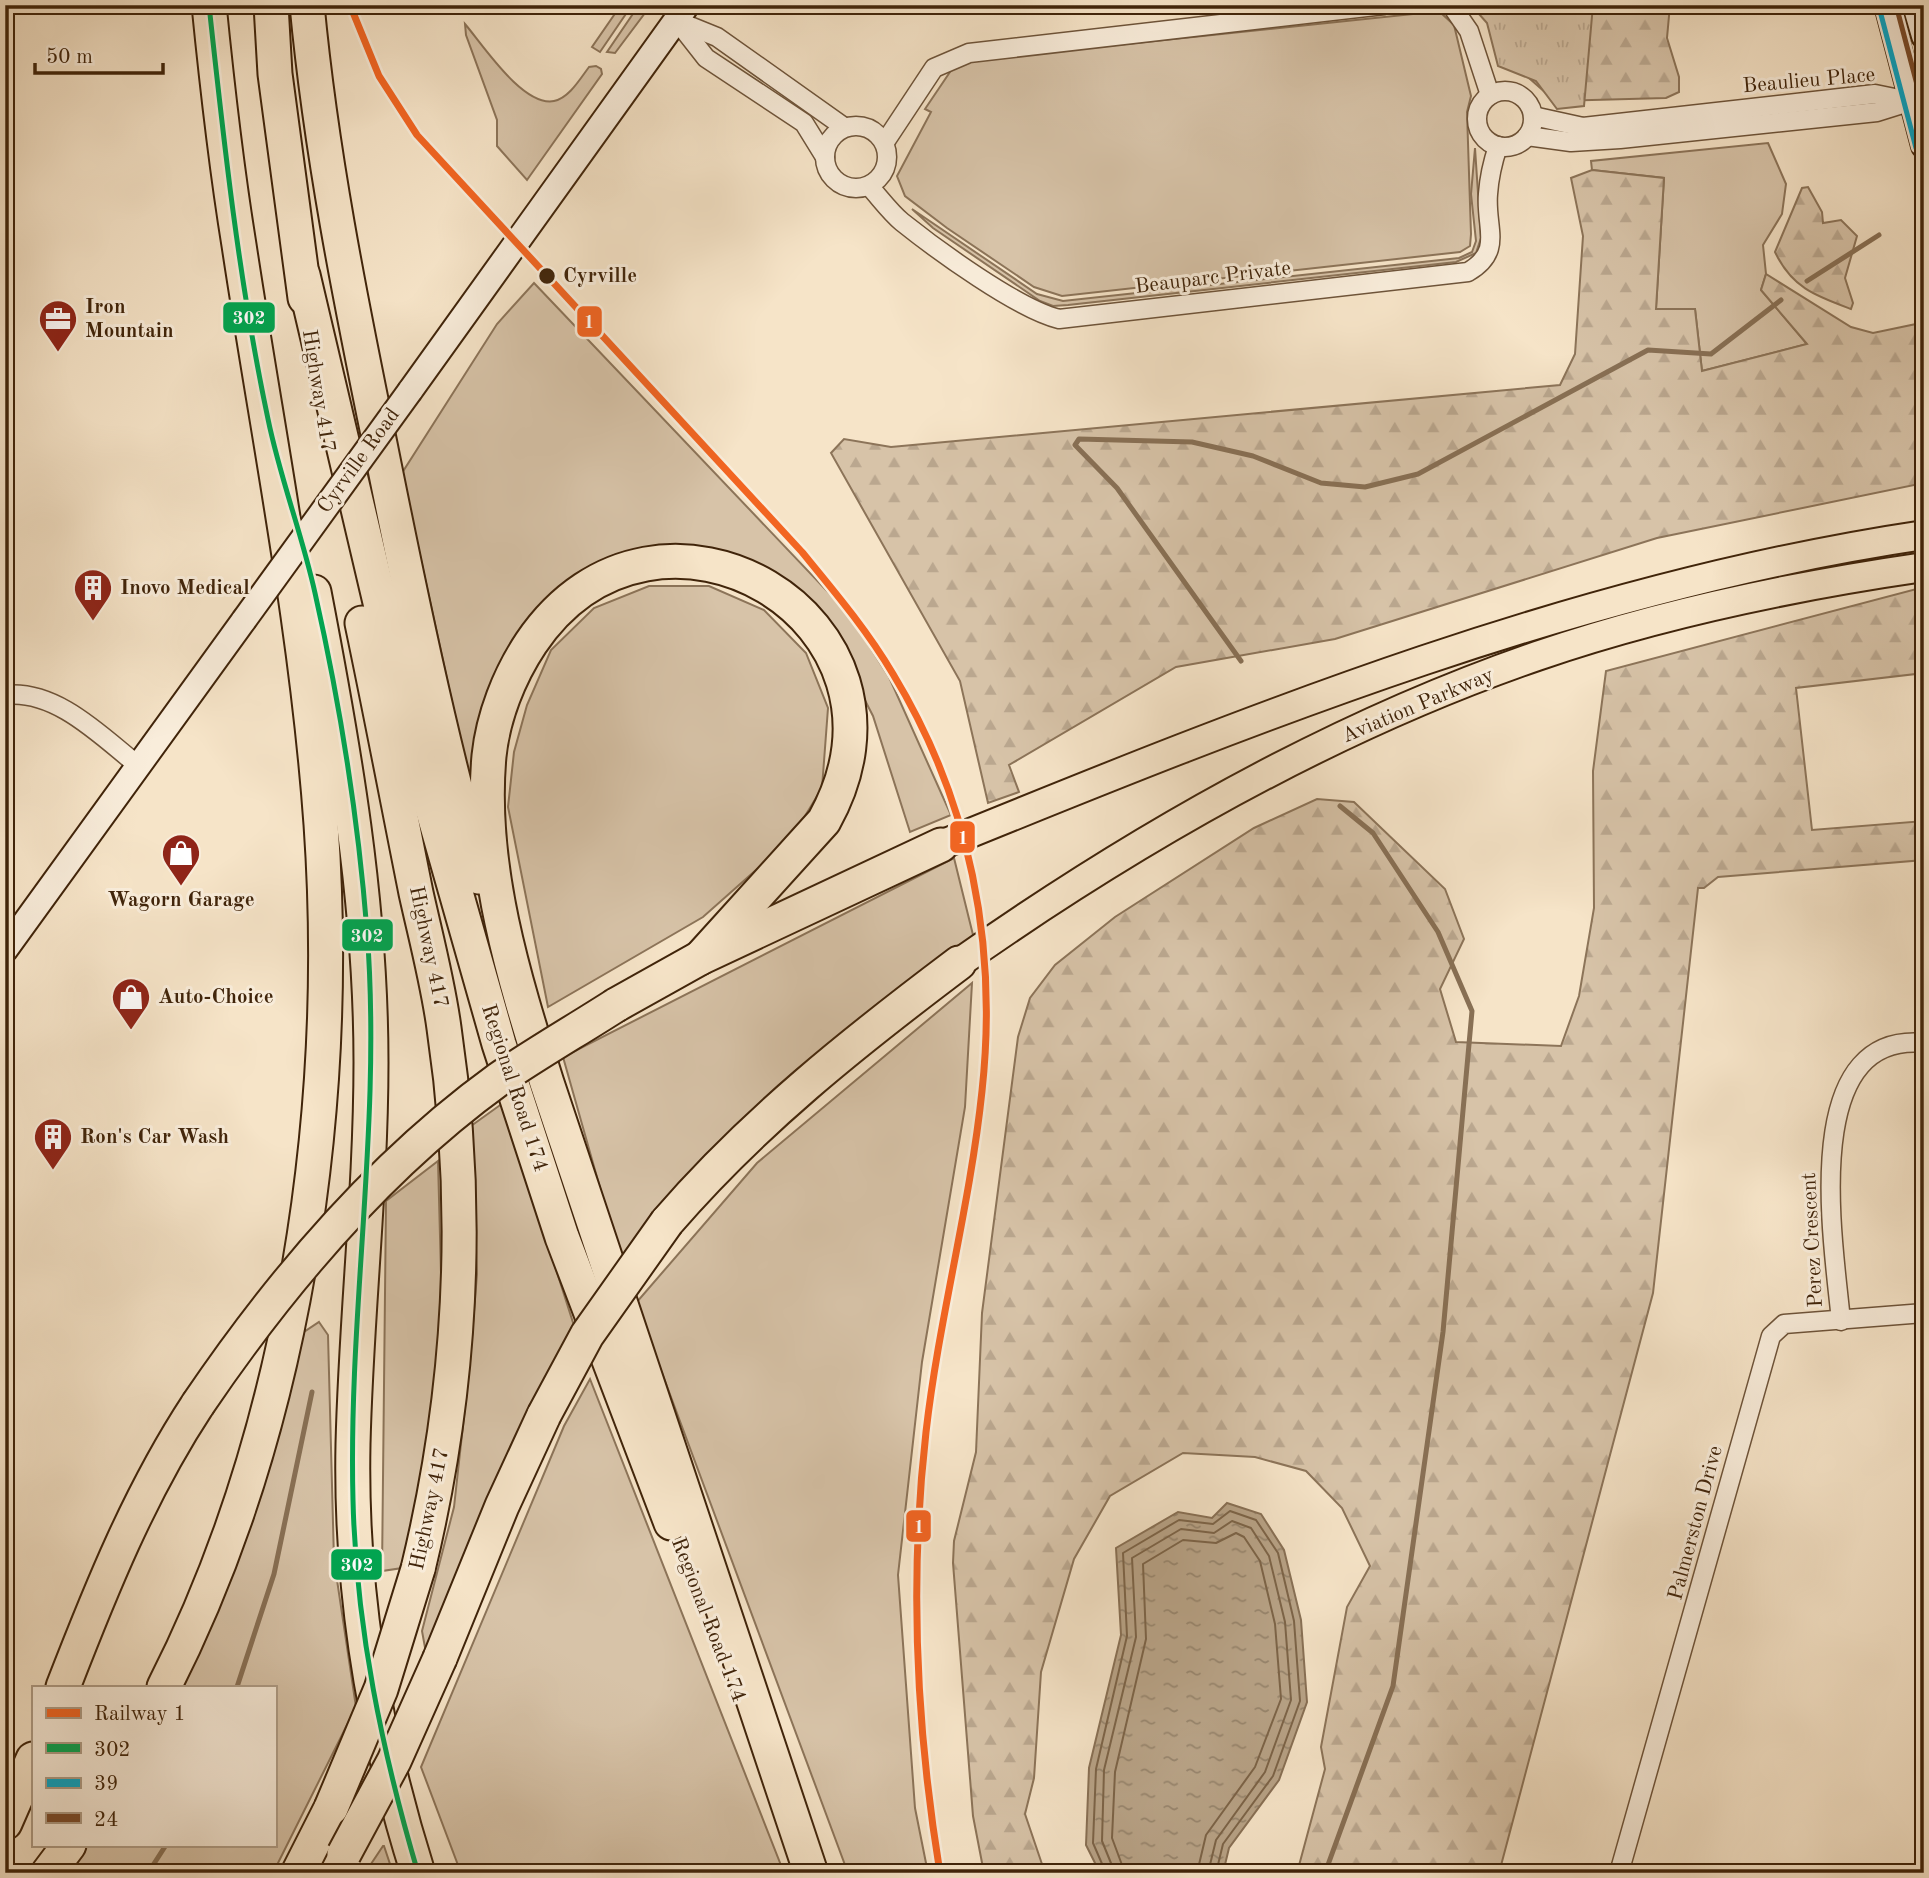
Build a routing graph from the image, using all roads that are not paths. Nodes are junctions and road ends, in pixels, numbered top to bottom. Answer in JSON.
{"nodes":[{"id":1,"x":209,"y":5,"type":"edge"},
{"id":2,"x":271,"y":5,"type":"edge"},
{"id":3,"x":307,"y":5,"type":"edge"},
{"id":4,"x":1384,"y":5,"type":"edge"},
{"id":5,"x":1451,"y":5,"type":"edge"},
{"id":6,"x":1887,"y":5,"type":"edge"},
{"id":7,"x":1915,"y":5,"type":"edge"},
{"id":8,"x":682,"y":13,"type":"edge"},
{"id":9,"x":1924,"y":36,"type":"edge"},
{"id":10,"x":1490,"y":95,"type":"junction"},
{"id":11,"x":1912,"y":101,"type":"junction"},
{"id":12,"x":1533,"y":116,"type":"junction"},
{"id":13,"x":844,"y":128,"type":"junction"},
{"id":14,"x":1527,"y":136,"type":"junction"},
{"id":15,"x":885,"y":142,"type":"junction"},
{"id":16,"x":1497,"y":146,"type":"junction"},
{"id":17,"x":1924,"y":146,"type":"edge"},
{"id":18,"x":825,"y":157,"type":"junction"},
{"id":19,"x":869,"y":186,"type":"junction"},
{"id":20,"x":303,"y":275,"type":"junction"},
{"id":21,"x":268,"y":421,"type":"junction"},
{"id":22,"x":1924,"y":535,"type":"edge"},
{"id":23,"x":1924,"y":567,"type":"edge"},
{"id":24,"x":5,"y":695,"type":"edge"},
{"id":25,"x":140,"y":767,"type":"junction"},
{"id":26,"x":941,"y":845,"type":"joint"},
{"id":27,"x":5,"y":950,"type":"edge"},
{"id":28,"x":509,"y":957,"type":"junction"},
{"id":29,"x":700,"y":958,"type":"junction"},
{"id":30,"x":959,"y":963,"type":"joint"},
{"id":31,"x":1924,"y":1043,"type":"edge"},
{"id":32,"x":1924,"y":1313,"type":"edge"},
{"id":33,"x":1841,"y":1321,"type":"junction"},
{"id":34,"x":63,"y":1686,"type":"edge"},
{"id":35,"x":164,"y":1686,"type":"edge"},
{"id":36,"x":32,"y":1761,"type":"edge"},
{"id":37,"x":5,"y":1823,"type":"edge"},
{"id":38,"x":68,"y":1846,"type":"edge"},
{"id":39,"x":338,"y":1863,"type":"edge"},
{"id":40,"x":48,"y":1873,"type":"edge"},
{"id":41,"x":298,"y":1873,"type":"edge"},
{"id":42,"x":418,"y":1873,"type":"edge"},
{"id":43,"x":811,"y":1873,"type":"edge"},
{"id":44,"x":1619,"y":1873,"type":"edge"}],
"edges":[{"from":1,"to":21,"type":"highway"},
{"from":2,"to":20,"type":"highway","name":"Highway 417"},
{"from":3,"to":28,"type":"highway"},
{"from":4,"to":15,"type":"street"},
{"from":5,"to":10,"type":"street"},
{"from":6,"to":11,"type":"main road"},
{"from":7,"to":9,"type":"main road"},
{"from":8,"to":13,"type":"street"},
{"from":8,"to":18,"type":"street"},
{"from":8,"to":25,"type":"main road","name":"Cyrville Road","bridge":true},
{"from":10,"to":12,"type":"street"},
{"from":10,"to":16,"type":"street"},
{"from":11,"to":12,"type":"street","name":"Beaulieu Place"},
{"from":11,"to":14,"type":"street","name":"Beaulieu Place"},
{"from":11,"to":17,"type":"main road"},
{"from":12,"to":14,"type":"street"},
{"from":13,"to":15,"type":"street"},
{"from":13,"to":18,"type":"street"},
{"from":14,"to":16,"type":"street"},
{"from":15,"to":19,"type":"street"},
{"from":16,"to":19,"type":"street","name":"Beauparc Private"},
{"from":18,"to":19,"type":"street"},
{"from":20,"to":41,"type":"highway","name":"Highway 417","bridge":true},
{"from":20,"to":43,"type":"highway","name":"Regional Road 174"},
{"from":21,"to":35,"type":"highway"},
{"from":21,"to":42,"type":"highway"},
{"from":22,"to":26,"type":"main road","name":"Aviation Parkway"},
{"from":23,"to":30,"type":"main road","name":"Aviation Parkway"},
{"from":24,"to":25,"type":"street"},
{"from":25,"to":27,"type":"main road","name":"Cyrville Road"},
{"from":26,"to":29,"type":"highway"},
{"from":28,"to":29,"type":"highway"},
{"from":28,"to":43,"type":"highway"},
{"from":29,"to":34,"type":"highway","bridge":true},
{"from":30,"to":39,"type":"highway","bridge":true},
{"from":31,"to":33,"type":"street","name":"Perez Crescent"},
{"from":32,"to":33,"type":"street","name":"Palmerston Drive"},
{"from":33,"to":44,"type":"street","name":"Palmerston Drive"},
{"from":36,"to":37,"type":"highway"},
{"from":38,"to":40,"type":"highway"}]}
